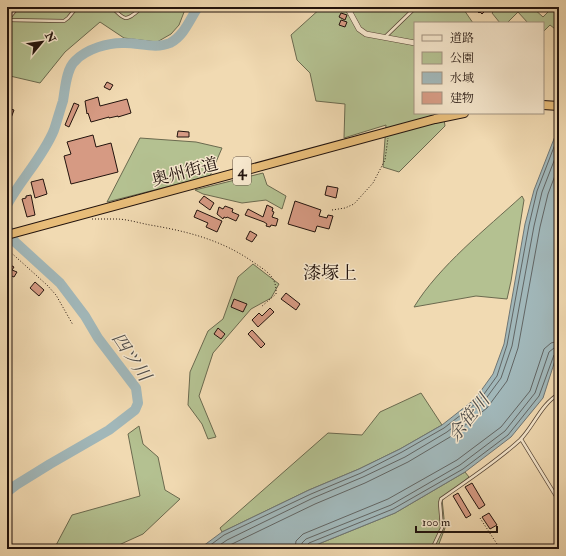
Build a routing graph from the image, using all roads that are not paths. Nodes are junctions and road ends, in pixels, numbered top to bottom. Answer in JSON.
{"nodes":[{"id":1,"x":18,"y":7,"type":"edge"},
{"id":2,"x":77,"y":7,"type":"edge"},
{"id":3,"x":112,"y":7,"type":"edge"},
{"id":4,"x":143,"y":7,"type":"edge"},
{"id":5,"x":347,"y":7,"type":"edge"},
{"id":6,"x":416,"y":7,"type":"edge"},
{"id":7,"x":8,"y":20,"type":"edge"},
{"id":8,"x":384,"y":38,"type":"junction"},
{"id":9,"x":414,"y":42,"type":"edge"},
{"id":10,"x":544,"y":105,"type":"edge"},
{"id":11,"x":559,"y":106,"type":"edge"},
{"id":12,"x":459,"y":114,"type":"edge"},
{"id":13,"x":7,"y":235,"type":"edge"},
{"id":14,"x":559,"y":394,"type":"edge"},
{"id":15,"x":521,"y":439,"type":"junction"},
{"id":16,"x":559,"y":501,"type":"edge"},
{"id":17,"x":559,"y":545,"type":"edge"},
{"id":18,"x":432,"y":549,"type":"edge"},
{"id":19,"x":552,"y":549,"type":"edge"}],
"edges":[{"from":1,"to":7,"type":"lane"},
{"from":2,"to":7,"type":"lane"},
{"from":3,"to":4,"type":"lane"},
{"from":5,"to":8,"type":"street"},
{"from":6,"to":8,"type":"lane"},
{"from":8,"to":9,"type":"street"},
{"from":10,"to":11,"type":"highway"},
{"from":12,"to":13,"type":"highway","name":"奥州街道","number":"4"},
{"from":14,"to":15,"type":"lane"},
{"from":15,"to":16,"type":"lane"},
{"from":15,"to":18,"type":"lane"},
{"from":17,"to":19,"type":"street"}]}
